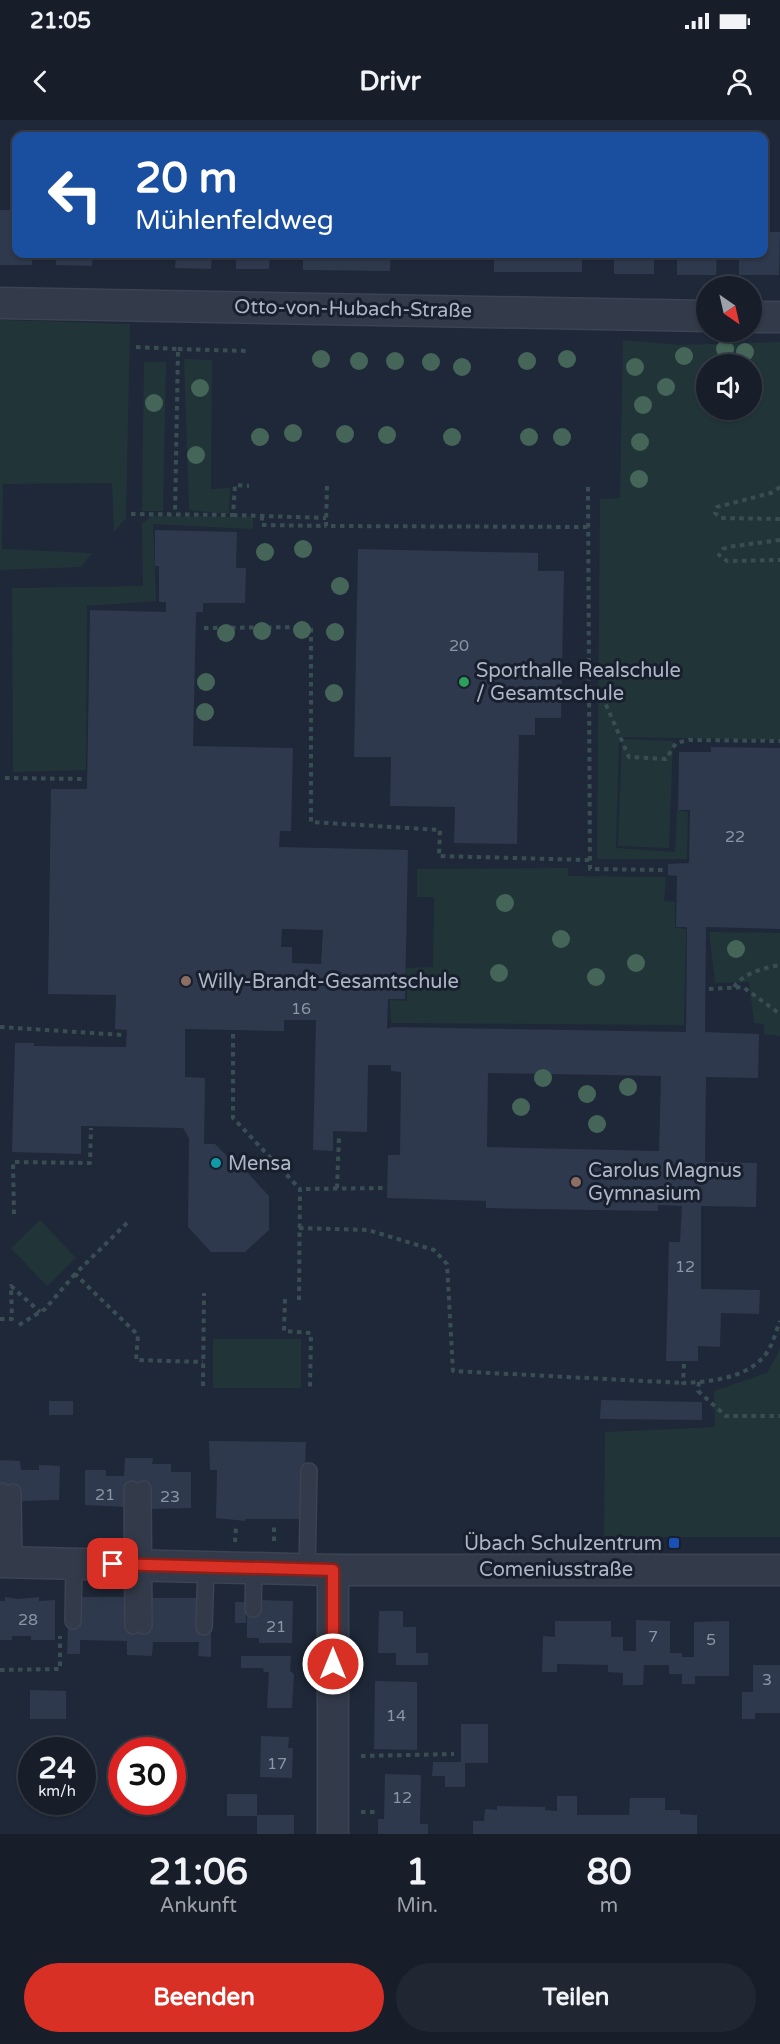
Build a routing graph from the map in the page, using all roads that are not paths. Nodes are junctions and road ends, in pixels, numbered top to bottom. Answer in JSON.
{"nodes":[{"id":1,"x":0,"y":303,"type":"edge"},
{"id":2,"x":696,"y":316,"type":"edge"},
{"id":3,"x":762,"y":317,"type":"edge"},
{"id":4,"x":780,"y":317,"type":"edge"},
{"id":5,"x":309,"y":1471,"type":"dead end"},
{"id":6,"x":138,"y":1489,"type":"dead end"},
{"id":7,"x":8,"y":1491,"type":"dead end"},
{"id":8,"x":5,"y":1561,"type":"edge"},
{"id":9,"x":74,"y":1563,"type":"junction"},
{"id":10,"x":138,"y":1565,"type":"junction"},
{"id":11,"x":206,"y":1567,"type":"junction"},
{"id":12,"x":254,"y":1568,"type":"junction"},
{"id":13,"x":320,"y":1569,"type":"junction"},
{"id":14,"x":780,"y":1570,"type":"edge"},
{"id":15,"x":254,"y":1609,"type":"dead end"},
{"id":16,"x":73,"y":1621,"type":"dead end"},
{"id":17,"x":139,"y":1626,"type":"dead end"},
{"id":18,"x":204,"y":1627,"type":"dead end"},
{"id":19,"x":333,"y":1834,"type":"edge"}],
"edges":[{"from":1,"to":2,"type":"street","name":"Otto-von-Hubach-Straße"},
{"from":3,"to":4,"type":"street"},
{"from":5,"to":13,"type":"lane"},
{"from":6,"to":10,"type":"lane"},
{"from":7,"to":8,"type":"lane"},
{"from":8,"to":9,"type":"street","name":"Comeniusstraße"},
{"from":9,"to":10,"type":"street","name":"Comeniusstraße"},
{"from":9,"to":16,"type":"lane"},
{"from":10,"to":11,"type":"street","name":"Comeniusstraße"},
{"from":10,"to":17,"type":"lane"},
{"from":11,"to":12,"type":"street","name":"Comeniusstraße"},
{"from":11,"to":18,"type":"lane"},
{"from":12,"to":13,"type":"street","name":"Comeniusstraße"},
{"from":12,"to":15,"type":"lane"},
{"from":13,"to":14,"type":"street","name":"Comeniusstraße"},
{"from":13,"to":19,"type":"street"}]}
